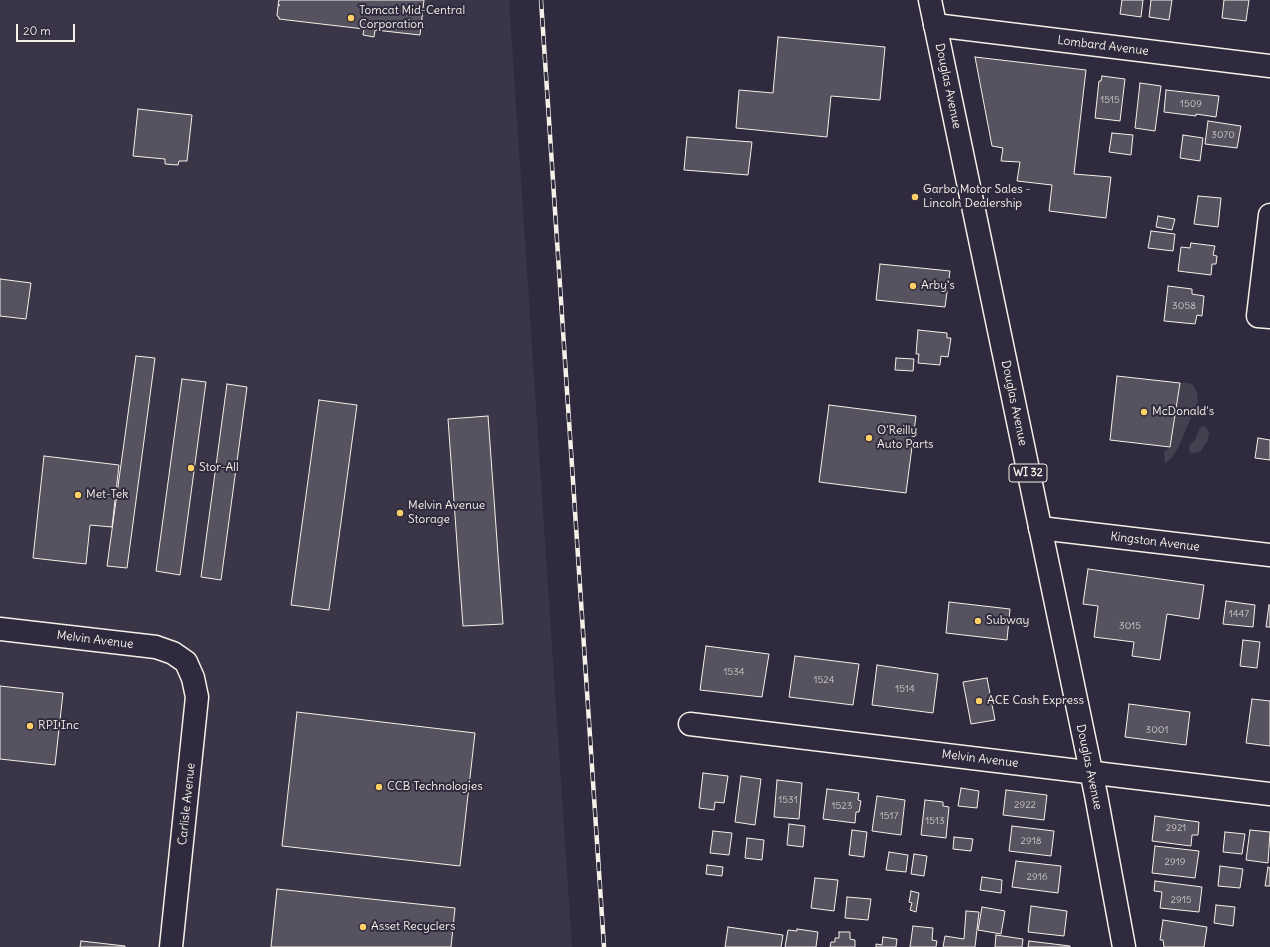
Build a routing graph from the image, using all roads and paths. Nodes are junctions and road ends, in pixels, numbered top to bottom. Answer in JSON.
{"nodes":[{"id":1,"x":930,"y":0,"type":"edge"},
{"id":2,"x":935,"y":25,"type":"junction"},
{"id":3,"x":1270,"y":66,"type":"edge"},
{"id":4,"x":1270,"y":215,"type":"edge"},
{"id":5,"x":1264,"y":316,"type":"edge"},
{"id":6,"x":1040,"y":528,"type":"junction"},
{"id":7,"x":1270,"y":555,"type":"edge"},
{"id":8,"x":0,"y":629,"type":"edge"},
{"id":9,"x":186,"y":662,"type":"joint"},
{"id":10,"x":690,"y":724,"type":"dead end"},
{"id":11,"x":1090,"y":773,"type":"junction"},
{"id":12,"x":1270,"y":794,"type":"edge"},
{"id":13,"x":171,"y":947,"type":"edge"},
{"id":14,"x":1124,"y":947,"type":"edge"}],
"edges":[{"from":1,"to":2,"type":"street","name":"Douglas Avenue","number":"WI 32"},
{"from":2,"to":3,"type":"street","name":"Lombard Avenue"},
{"from":2,"to":6,"type":"street","name":"Douglas Avenue","number":"WI 32"},
{"from":4,"to":5,"type":"street"},
{"from":6,"to":7,"type":"street","name":"Kingston Avenue"},
{"from":6,"to":11,"type":"street","name":"Douglas Avenue","number":"WI 32"},
{"from":8,"to":9,"type":"street","name":"Melvin Avenue"},
{"from":9,"to":13,"type":"street","name":"Carlisle Avenue"},
{"from":10,"to":11,"type":"street","name":"Melvin Avenue"},
{"from":11,"to":12,"type":"street","name":"Melvin Avenue"},
{"from":11,"to":14,"type":"street","name":"Douglas Avenue","number":"WI 32"}]}
